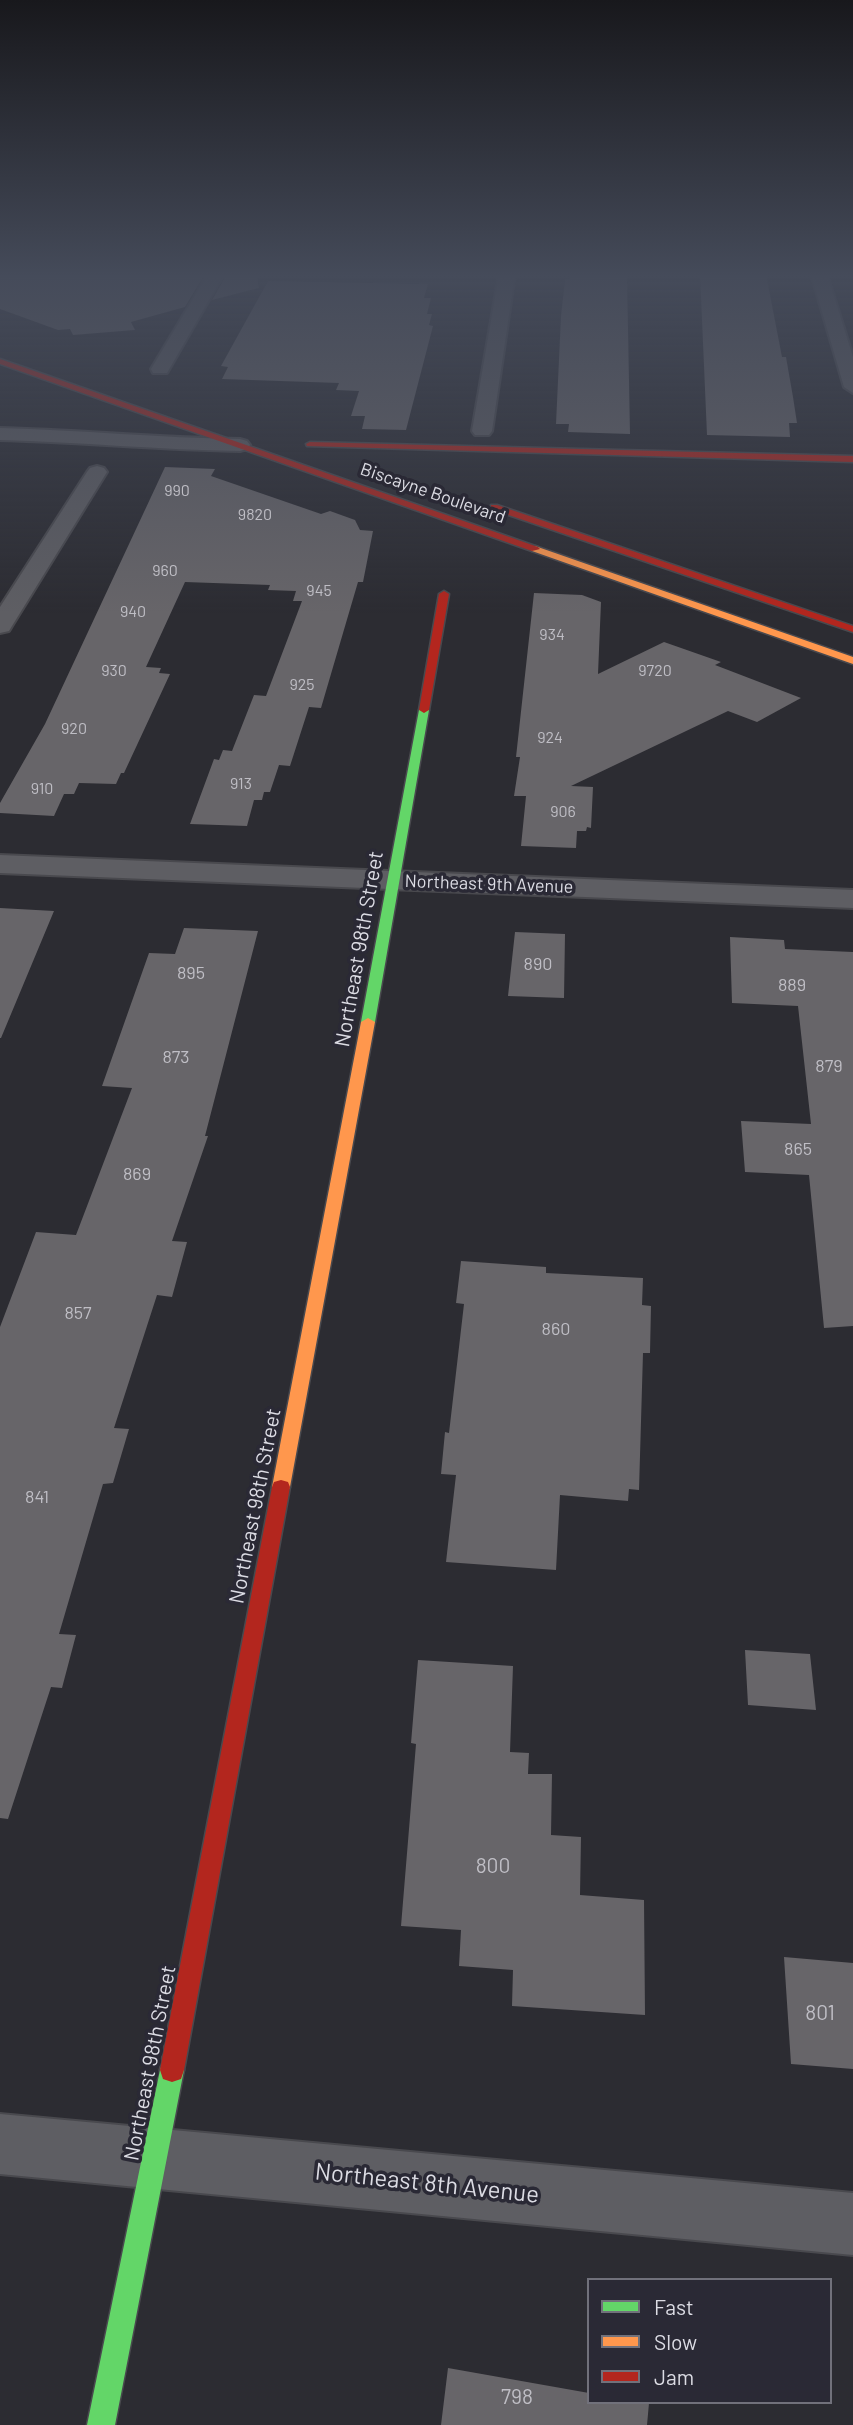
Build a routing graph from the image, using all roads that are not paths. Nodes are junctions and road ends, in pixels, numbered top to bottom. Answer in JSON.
{"nodes":[{"id":1,"x":74,"y":387,"type":"edge"},
{"id":2,"x":489,"y":387,"type":"edge"},
{"id":3,"x":133,"y":408,"type":"junction"},
{"id":4,"x":482,"y":431,"type":"dead end"},
{"id":5,"x":0,"y":434,"type":"edge"},
{"id":6,"x":107,"y":437,"type":"junction"},
{"id":7,"x":240,"y":446,"type":"junction"},
{"id":8,"x":853,"y":459,"type":"edge"},
{"id":9,"x":363,"y":462,"type":"dead end"},
{"id":10,"x":97,"y":472,"type":"dead end"},
{"id":11,"x":482,"y":503,"type":"dead end"},
{"id":12,"x":444,"y":594,"type":"dead end"},
{"id":13,"x":0,"y":626,"type":"edge"},
{"id":14,"x":853,"y":629,"type":"edge"},
{"id":15,"x":853,"y":661,"type":"edge"},
{"id":16,"x":0,"y":864,"type":"edge"},
{"id":17,"x":395,"y":880,"type":"junction"},
{"id":18,"x":853,"y":899,"type":"edge"},
{"id":19,"x":0,"y":2144,"type":"edge"},
{"id":20,"x":156,"y":2157,"type":"junction"},
{"id":21,"x":853,"y":2224,"type":"edge"},
{"id":22,"x":101,"y":2425,"type":"edge"}],
"edges":[{"from":1,"to":3,"type":"street","name":"Biscayne Boulevard"},
{"from":2,"to":4,"type":"street"},
{"from":3,"to":6,"type":"street"},
{"from":3,"to":7,"type":"street","name":"Biscayne Boulevard"},
{"from":5,"to":6,"type":"street"},
{"from":6,"to":7,"type":"street"},
{"from":7,"to":15,"type":"street","name":"Biscayne Boulevard"},
{"from":8,"to":9,"type":"street","name":"Biscayne Boulevard"},
{"from":10,"to":13,"type":"street"},
{"from":11,"to":14,"type":"street","name":"Biscayne Boulevard"},
{"from":12,"to":17,"type":"street","name":"Northeast 98th Street"},
{"from":16,"to":17,"type":"street","name":"Northeast 9th Avenue"},
{"from":17,"to":18,"type":"street","name":"Northeast 9th Avenue"},
{"from":17,"to":20,"type":"street","name":"Northeast 98th Street"},
{"from":19,"to":20,"type":"street","name":"Northeast 8th Avenue"},
{"from":20,"to":21,"type":"street","name":"Northeast 8th Avenue"},
{"from":20,"to":22,"type":"street","name":"Northeast 98th Street"}]}
